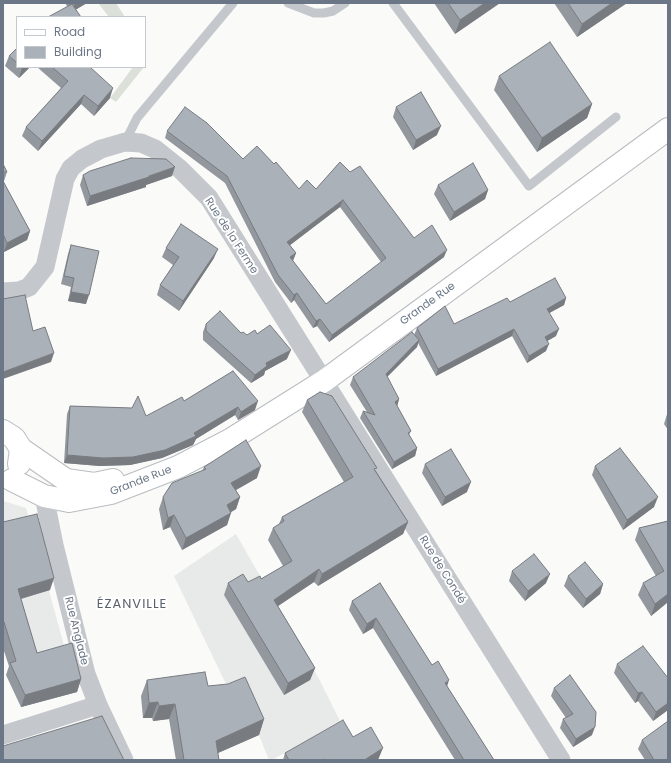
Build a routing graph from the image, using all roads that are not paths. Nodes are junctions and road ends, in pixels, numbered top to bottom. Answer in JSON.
{"nodes":[{"id":1,"x":233,"y":3,"type":"edge"},
{"id":2,"x":288,"y":3,"type":"edge"},
{"id":3,"x":345,"y":3,"type":"edge"},
{"id":4,"x":394,"y":3,"type":"edge"},
{"id":5,"x":616,"y":117,"type":"dead end"},
{"id":6,"x":668,"y":129,"type":"edge"},
{"id":7,"x":125,"y":142,"type":"junction"},
{"id":8,"x":3,"y":292,"type":"edge"},
{"id":9,"x":324,"y":381,"type":"junction"},
{"id":10,"x":3,"y":430,"type":"edge"},
{"id":11,"x":21,"y":449,"type":"junction"},
{"id":12,"x":178,"y":467,"type":"junction"},
{"id":13,"x":8,"y":481,"type":"edge"},
{"id":14,"x":44,"y":496,"type":"junction"},
{"id":15,"x":98,"y":705,"type":"junction"},
{"id":16,"x":3,"y":735,"type":"edge"},
{"id":17,"x":124,"y":760,"type":"edge"},
{"id":18,"x":561,"y":760,"type":"edge"}],
"edges":[{"from":1,"to":7,"type":"lane"},
{"from":2,"to":3,"type":"lane"},
{"from":4,"to":5,"type":"lane"},
{"from":6,"to":9,"type":"main road","name":"Grande Rue"},
{"from":7,"to":8,"type":"street","name":"Rue de la Ferme"},
{"from":7,"to":9,"type":"street","name":"Rue de la Ferme"},
{"from":9,"to":12,"type":"main road","name":"Grande Rue"},
{"from":9,"to":18,"type":"street","name":"Rue de Condé"},
{"from":10,"to":11,"type":"main road","name":"Grande Rue"},
{"from":11,"to":12,"type":"main road","name":"Grande Rue"},
{"from":11,"to":13,"type":"main road"},
{"from":12,"to":14,"type":"main road","name":"Grande Rue"},
{"from":13,"to":14,"type":"main road","name":"Grande Rue"},
{"from":14,"to":15,"type":"street","name":"Rue Anglade"},
{"from":15,"to":16,"type":"street"},
{"from":15,"to":17,"type":"street","name":"Rue Anglade"}]}
